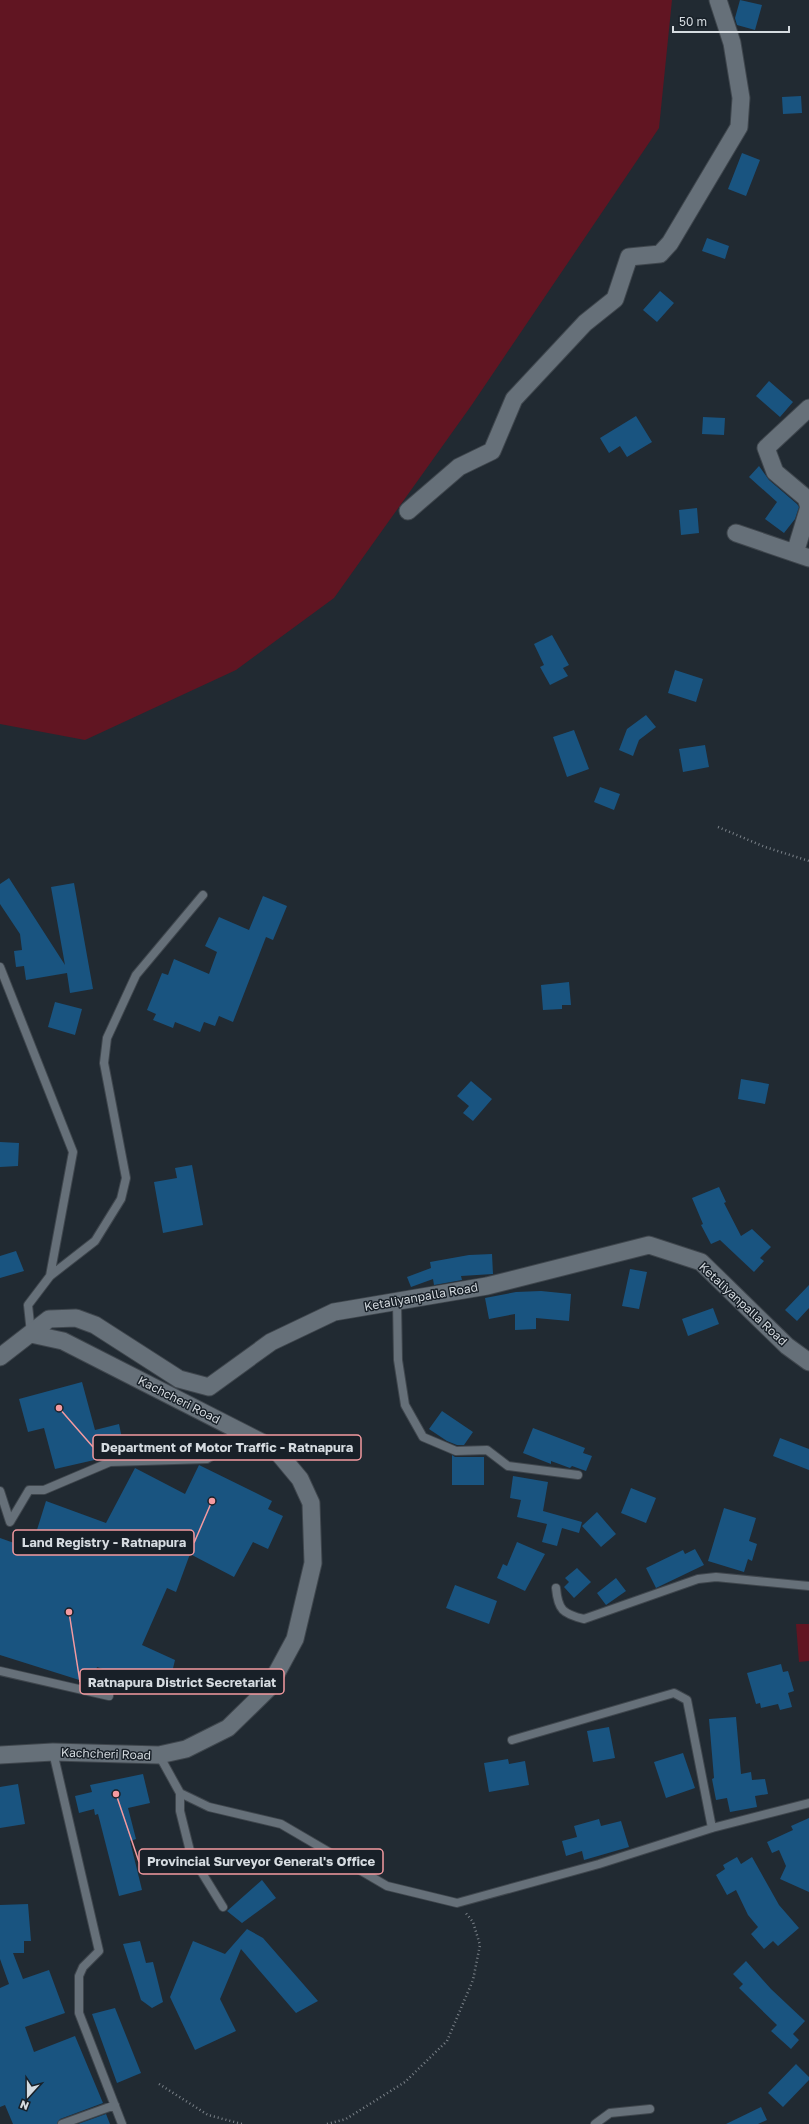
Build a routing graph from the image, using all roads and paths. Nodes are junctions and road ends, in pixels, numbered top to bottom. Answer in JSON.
{"nodes":[{"id":1,"x":718,"y":0,"type":"edge"},
{"id":2,"x":809,"y":408,"type":"edge"},
{"id":3,"x":408,"y":510,"type":"dead end"},
{"id":4,"x":736,"y":533,"type":"dead end"},
{"id":5,"x":802,"y":556,"type":"edge"},
{"id":6,"x":718,"y":827,"type":"dead end"},
{"id":7,"x":809,"y":861,"type":"edge"},
{"id":8,"x":203,"y":895,"type":"dead end"},
{"id":9,"x":0,"y":967,"type":"edge"},
{"id":10,"x":50,"y":1276,"type":"junction"},
{"id":11,"x":397,"y":1302,"type":"junction"},
{"id":12,"x":31,"y":1334,"type":"junction"},
{"id":13,"x":0,"y":1357,"type":"edge"},
{"id":14,"x":809,"y":1362,"type":"edge"},
{"id":15,"x":236,"y":1430,"type":"junction"},
{"id":16,"x":578,"y":1475,"type":"dead end"},
{"id":17,"x":0,"y":1491,"type":"edge"},
{"id":18,"x":0,"y":1509,"type":"edge"},
{"id":19,"x":10,"y":1522,"type":"junction"},
{"id":20,"x":809,"y":1586,"type":"edge"},
{"id":21,"x":556,"y":1588,"type":"dead end"},
{"id":22,"x":0,"y":1670,"type":"edge"},
{"id":23,"x":109,"y":1696,"type":"dead end"},
{"id":24,"x":512,"y":1740,"type":"dead end"},
{"id":25,"x":53,"y":1752,"type":"junction"},
{"id":26,"x":0,"y":1755,"type":"edge"},
{"id":27,"x":159,"y":1755,"type":"junction"},
{"id":28,"x":180,"y":1793,"type":"junction"},
{"id":29,"x":809,"y":1803,"type":"edge"},
{"id":30,"x":712,"y":1828,"type":"junction"},
{"id":31,"x":457,"y":1903,"type":"junction"},
{"id":32,"x":223,"y":1907,"type":"dead end"},
{"id":33,"x":159,"y":2084,"type":"dead end"},
{"id":34,"x":115,"y":2105,"type":"junction"},
{"id":35,"x":650,"y":2109,"type":"dead end"},
{"id":36,"x":62,"y":2124,"type":"edge"},
{"id":37,"x":122,"y":2124,"type":"edge"},
{"id":38,"x":242,"y":2124,"type":"edge"},
{"id":39,"x":327,"y":2124,"type":"edge"},
{"id":40,"x":595,"y":2124,"type":"edge"}],
"edges":[{"from":1,"to":3,"type":"street"},
{"from":2,"to":5,"type":"street"},
{"from":4,"to":5,"type":"street"},
{"from":6,"to":7,"type":"path"},
{"from":8,"to":10,"type":"lane"},
{"from":9,"to":10,"type":"lane"},
{"from":10,"to":12,"type":"lane"},
{"from":11,"to":12,"type":"street","name":"Ketaliyanpalla Road"},
{"from":11,"to":14,"type":"street","name":"Ketaliyanpalla Road"},
{"from":11,"to":16,"type":"lane"},
{"from":12,"to":13,"type":"street"},
{"from":12,"to":15,"type":"street","name":"Kachcheri Road"},
{"from":15,"to":19,"type":"lane"},
{"from":15,"to":27,"type":"street","name":"Kachcheri Road"},
{"from":17,"to":19,"type":"lane"},
{"from":18,"to":19,"type":"lane"},
{"from":20,"to":21,"type":"lane"},
{"from":22,"to":23,"type":"lane"},
{"from":24,"to":30,"type":"lane"},
{"from":25,"to":26,"type":"street","name":"Kachcheri Road"},
{"from":25,"to":27,"type":"street","name":"Kachcheri Road"},
{"from":25,"to":34,"type":"lane"},
{"from":27,"to":28,"type":"lane"},
{"from":28,"to":31,"type":"lane"},
{"from":28,"to":32,"type":"lane"},
{"from":29,"to":30,"type":"lane"},
{"from":30,"to":31,"type":"lane"},
{"from":31,"to":39,"type":"path"},
{"from":33,"to":38,"type":"path"},
{"from":34,"to":36,"type":"lane"},
{"from":34,"to":37,"type":"lane"},
{"from":35,"to":40,"type":"lane"}]}
